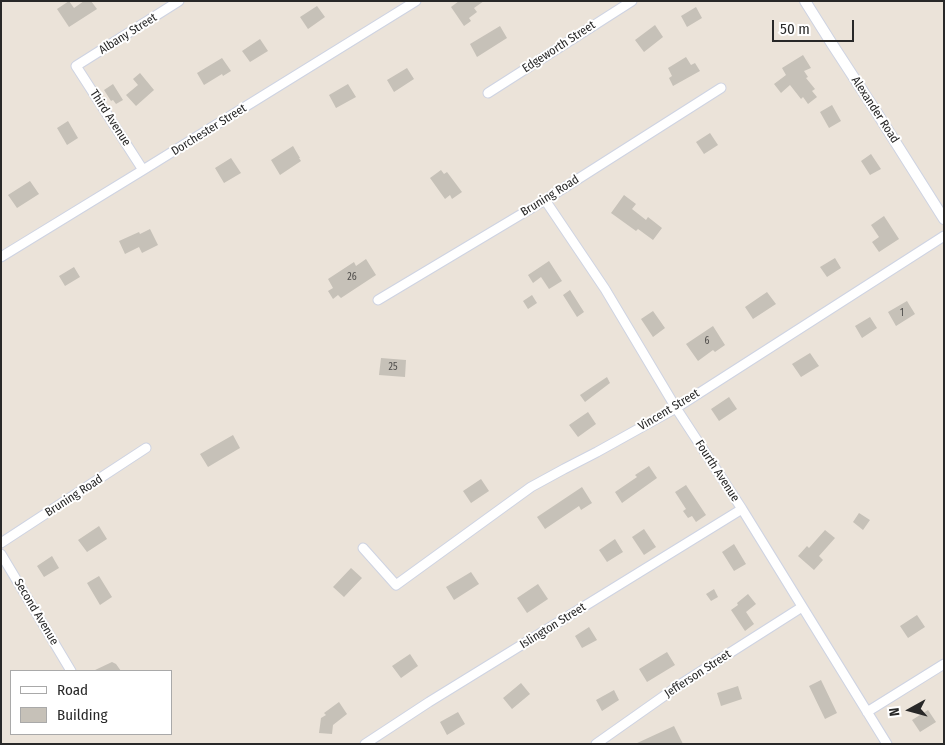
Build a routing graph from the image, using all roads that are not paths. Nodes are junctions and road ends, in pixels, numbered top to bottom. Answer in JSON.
{"nodes":[{"id":1,"x":179,"y":1,"type":"edge"},
{"id":2,"x":416,"y":1,"type":"edge"},
{"id":3,"x":632,"y":1,"type":"edge"},
{"id":4,"x":805,"y":1,"type":"edge"},
{"id":5,"x":76,"y":66,"type":"joint"},
{"id":6,"x":721,"y":88,"type":"dead end"},
{"id":7,"x":488,"y":93,"type":"dead end"},
{"id":8,"x":143,"y":170,"type":"junction"},
{"id":9,"x":545,"y":200,"type":"junction"},
{"id":10,"x":944,"y":219,"type":"edge"},
{"id":11,"x":944,"y":236,"type":"edge"},
{"id":12,"x":1,"y":256,"type":"edge"},
{"id":13,"x":378,"y":300,"type":"dead end"},
{"id":14,"x":676,"y":408,"type":"junction"},
{"id":15,"x":146,"y":448,"type":"dead end"},
{"id":16,"x":742,"y":509,"type":"junction"},
{"id":17,"x":1,"y":543,"type":"edge"},
{"id":18,"x":363,"y":548,"type":"dead end"},
{"id":19,"x":1,"y":554,"type":"edge"},
{"id":20,"x":802,"y":607,"type":"junction"},
{"id":21,"x":944,"y":664,"type":"edge"},
{"id":22,"x":70,"y":670,"type":"edge"},
{"id":23,"x":868,"y":712,"type":"junction"},
{"id":24,"x":365,"y":744,"type":"edge"},
{"id":25,"x":596,"y":744,"type":"edge"},
{"id":26,"x":887,"y":744,"type":"edge"}],
"edges":[{"from":1,"to":5,"type":"street","name":"Albany Street"},
{"from":2,"to":8,"type":"street","name":"Dorchester Street"},
{"from":3,"to":7,"type":"street","name":"Edgeworth Street"},
{"from":4,"to":10,"type":"street","name":"Alexander Road"},
{"from":5,"to":8,"type":"street","name":"Third Avenue"},
{"from":6,"to":9,"type":"street","name":"Bruning Road"},
{"from":8,"to":12,"type":"street","name":"Dorchester Street"},
{"from":9,"to":13,"type":"street","name":"Bruning Road"},
{"from":9,"to":14,"type":"street","name":"Fourth Avenue"},
{"from":11,"to":14,"type":"street","name":"Vincent Street"},
{"from":14,"to":16,"type":"street","name":"Fourth Avenue"},
{"from":14,"to":18,"type":"street","name":"Vincent Street"},
{"from":15,"to":17,"type":"street","name":"Bruning Road"},
{"from":16,"to":20,"type":"street","name":"Fourth Avenue"},
{"from":16,"to":24,"type":"street","name":"Islington Street"},
{"from":19,"to":22,"type":"street","name":"Second Avenue"},
{"from":20,"to":23,"type":"street","name":"Fourth Avenue"},
{"from":20,"to":25,"type":"street","name":"Jefferson Street"},
{"from":21,"to":23,"type":"street"},
{"from":23,"to":26,"type":"street","name":"Fourth Avenue"}]}
